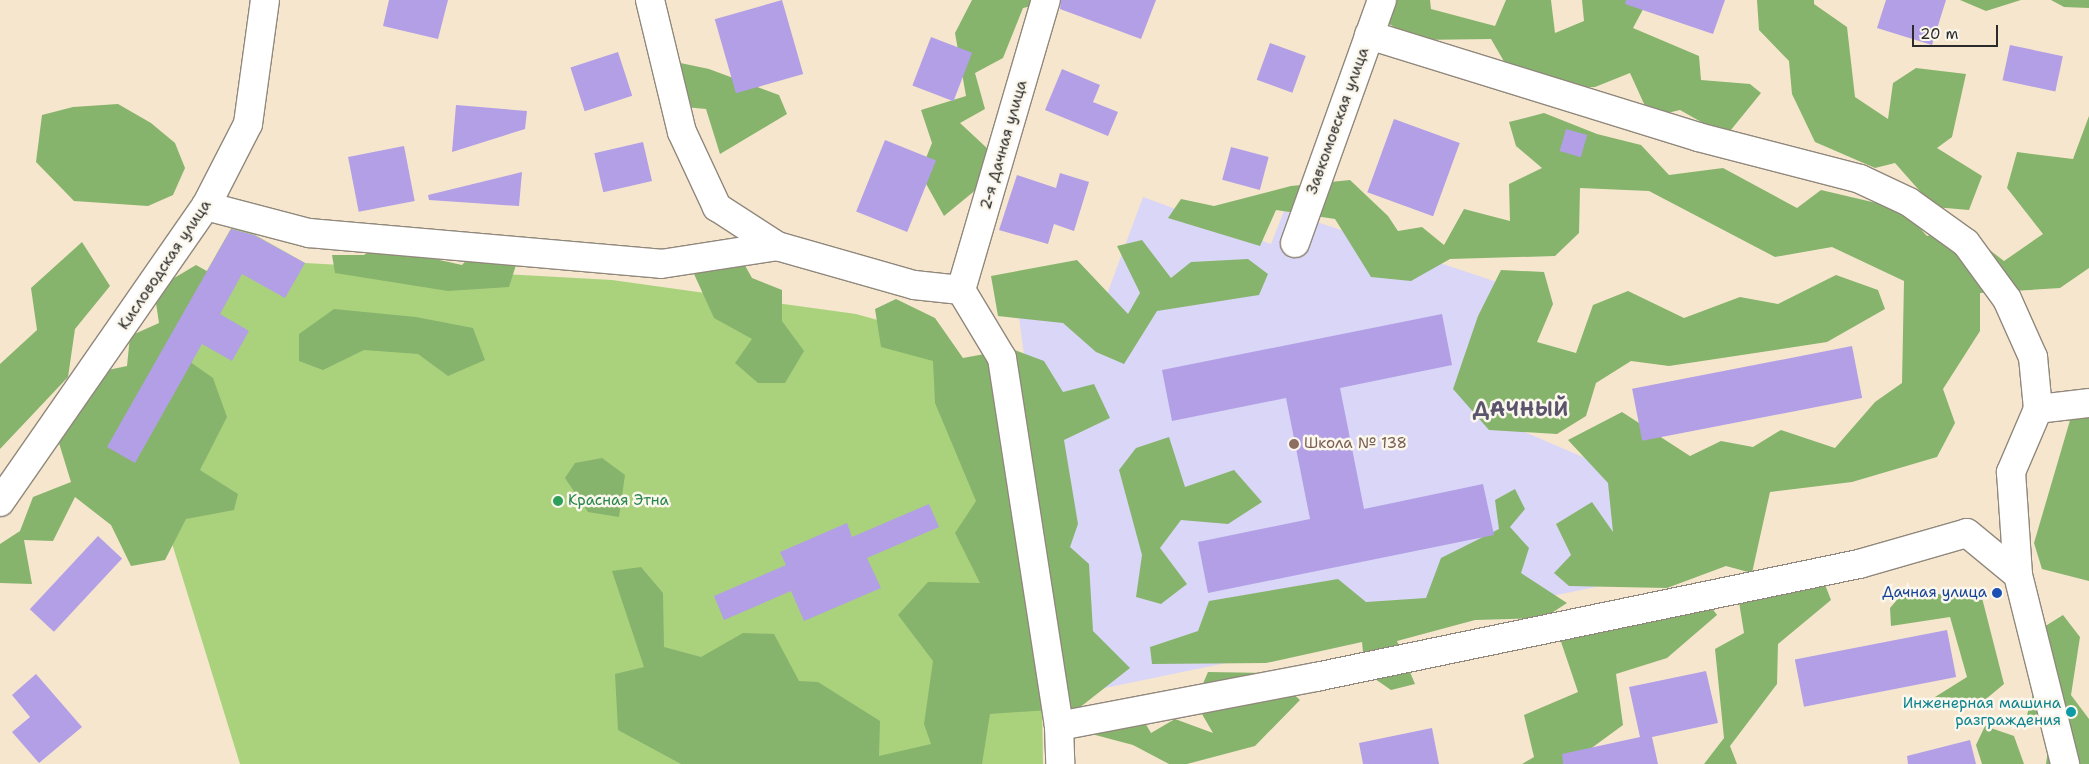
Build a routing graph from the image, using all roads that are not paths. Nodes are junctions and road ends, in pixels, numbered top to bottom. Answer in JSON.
{"nodes":[{"id":1,"x":265,"y":0,"type":"edge"},
{"id":2,"x":650,"y":0,"type":"edge"},
{"id":3,"x":1046,"y":0,"type":"edge"},
{"id":4,"x":1382,"y":0,"type":"edge"},
{"id":5,"x":1369,"y":35,"type":"junction"},
{"id":6,"x":206,"y":206,"type":"junction"},
{"id":7,"x":1295,"y":243,"type":"dead end"},
{"id":8,"x":777,"y":246,"type":"junction"},
{"id":9,"x":961,"y":290,"type":"junction"},
{"id":10,"x":2089,"y":403,"type":"edge"},
{"id":11,"x":2038,"y":410,"type":"junction"},
{"id":12,"x":0,"y":502,"type":"edge"},
{"id":13,"x":2018,"y":574,"type":"junction"},
{"id":14,"x":1059,"y":726,"type":"junction"},
{"id":15,"x":1060,"y":764,"type":"edge"},
{"id":16,"x":2065,"y":764,"type":"edge"}],
"edges":[{"from":1,"to":6,"type":"street","name":"Кисловодская улица"},
{"from":2,"to":8,"type":"street"},
{"from":3,"to":9,"type":"street","name":"2-я Дачная улица"},
{"from":4,"to":5,"type":"street","name":"Завкомовская улица"},
{"from":5,"to":7,"type":"street","name":"Завкомовская улица"},
{"from":5,"to":11,"type":"street"},
{"from":6,"to":8,"type":"street"},
{"from":6,"to":12,"type":"street","name":"Кисловодская улица"},
{"from":8,"to":9,"type":"street"},
{"from":9,"to":14,"type":"street"},
{"from":10,"to":11,"type":"street"},
{"from":11,"to":13,"type":"street"},
{"from":13,"to":14,"type":"street"},
{"from":13,"to":16,"type":"street"},
{"from":14,"to":15,"type":"street"}]}
